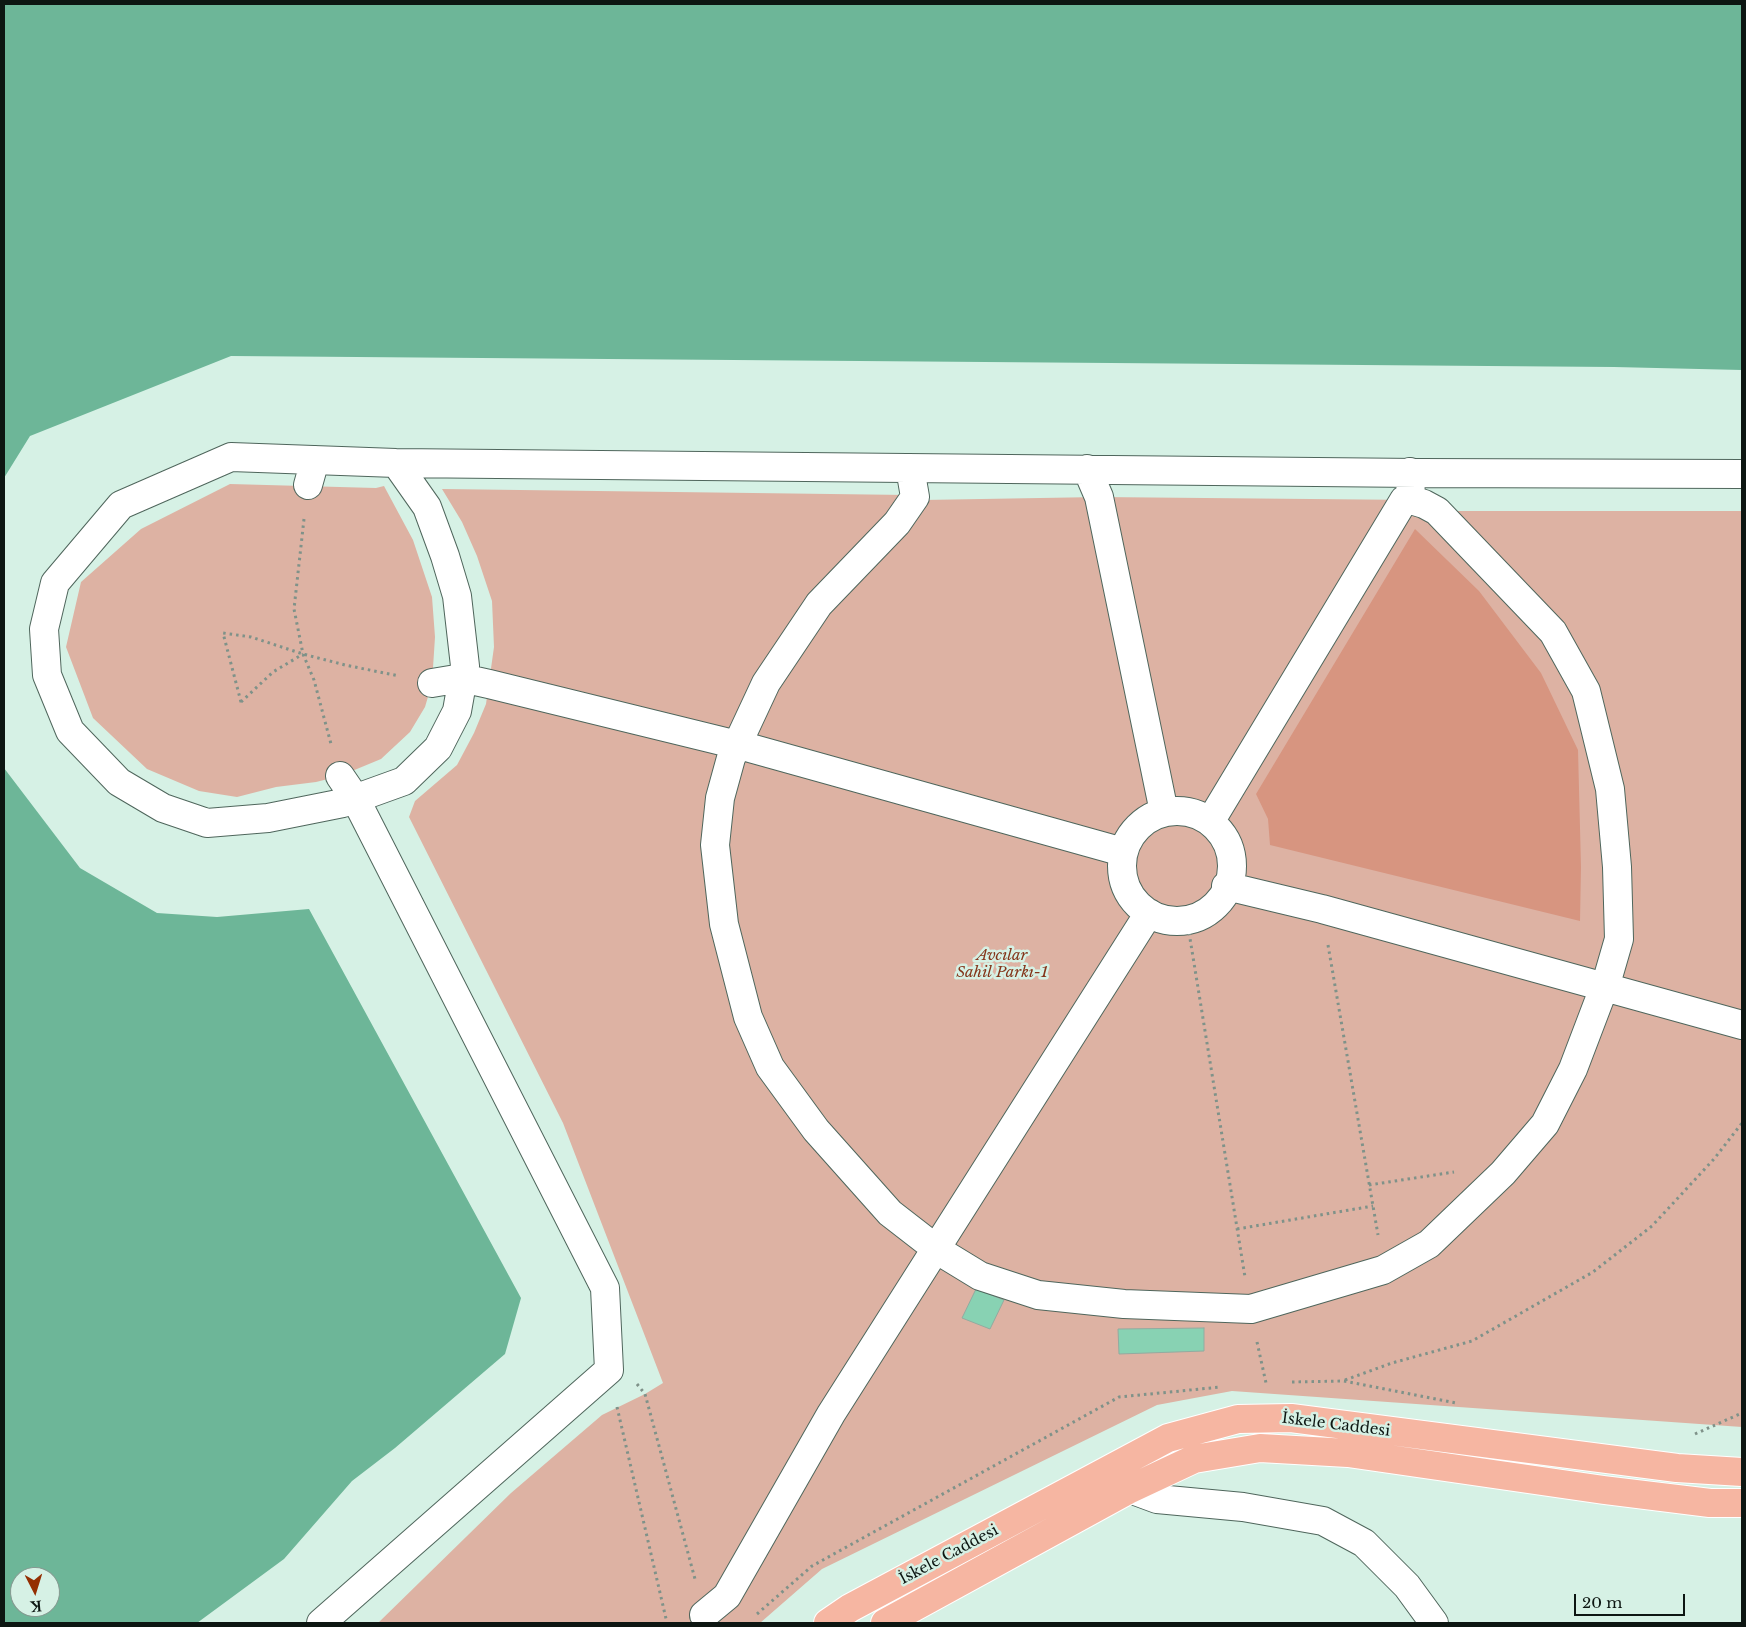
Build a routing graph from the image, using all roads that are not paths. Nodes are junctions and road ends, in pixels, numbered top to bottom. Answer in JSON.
{"nodes":[{"id":1,"x":315,"y":460,"type":"junction"},
{"id":2,"x":396,"y":463,"type":"junction"},
{"id":3,"x":910,"y":468,"type":"junction"},
{"id":4,"x":1087,"y":469,"type":"junction"},
{"id":5,"x":1410,"y":472,"type":"junction"},
{"id":6,"x":1742,"y":474,"type":"edge"},
{"id":7,"x":308,"y":485,"type":"road end"},
{"id":8,"x":1411,"y":500,"type":"junction"},
{"id":9,"x":462,"y":678,"type":"junction"},
{"id":10,"x":432,"y":683,"type":"road end"},
{"id":11,"x":737,"y":745,"type":"junction"},
{"id":12,"x":340,"y":776,"type":"road end"},
{"id":13,"x":355,"y":798,"type":"junction"},
{"id":14,"x":1164,"y":812,"type":"junction"},
{"id":15,"x":1210,"y":822,"type":"junction"},
{"id":16,"x":1123,"y":852,"type":"junction"},
{"id":17,"x":1226,"y":886,"type":"junction"},
{"id":18,"x":1149,"y":913,"type":"junction"},
{"id":19,"x":1604,"y":988,"type":"junction"},
{"id":20,"x":1742,"y":1026,"type":"edge"},
{"id":21,"x":936,"y":1249,"type":"junction"},
{"id":22,"x":1116,"y":1465,"type":"junction"},
{"id":23,"x":1742,"y":1472,"type":"edge"},
{"id":24,"x":1130,"y":1489,"type":"junction"},
{"id":25,"x":1742,"y":1503,"type":"edge"},
{"id":26,"x":704,"y":1615,"type":"road end"},
{"id":27,"x":321,"y":1623,"type":"edge"},
{"id":28,"x":828,"y":1623,"type":"edge"},
{"id":29,"x":885,"y":1623,"type":"edge"},
{"id":30,"x":1434,"y":1623,"type":"edge"}],
"edges":[{"from":1,"to":2,"type":"street"},
{"from":1,"to":7,"type":"street"},
{"from":1,"to":13,"type":"street"},
{"from":2,"to":3,"type":"street"},
{"from":2,"to":9,"type":"street"},
{"from":3,"to":4,"type":"street"},
{"from":3,"to":11,"type":"street"},
{"from":4,"to":5,"type":"street"},
{"from":4,"to":14,"type":"street"},
{"from":5,"to":6,"type":"street"},
{"from":5,"to":8,"type":"street"},
{"from":8,"to":15,"type":"street"},
{"from":8,"to":19,"type":"street"},
{"from":9,"to":10,"type":"street"},
{"from":9,"to":11,"type":"street"},
{"from":9,"to":13,"type":"street"},
{"from":11,"to":16,"type":"street"},
{"from":11,"to":21,"type":"street"},
{"from":12,"to":13,"type":"street"},
{"from":13,"to":27,"type":"street"},
{"from":14,"to":15,"type":"street"},
{"from":14,"to":16,"type":"street"},
{"from":15,"to":17,"type":"street"},
{"from":16,"to":18,"type":"street"},
{"from":17,"to":18,"type":"street"},
{"from":17,"to":19,"type":"street"},
{"from":18,"to":21,"type":"street"},
{"from":19,"to":20,"type":"street"},
{"from":19,"to":21,"type":"street"},
{"from":21,"to":26,"type":"street"},
{"from":22,"to":23,"type":"main road","name":"İskele Caddesi"},
{"from":22,"to":24,"type":"main road"},
{"from":22,"to":28,"type":"main road","name":"İskele Caddesi"},
{"from":24,"to":25,"type":"main road","name":"İskele Caddesi"},
{"from":24,"to":29,"type":"main road","name":"İskele Caddesi"},
{"from":24,"to":30,"type":"street"}]}
